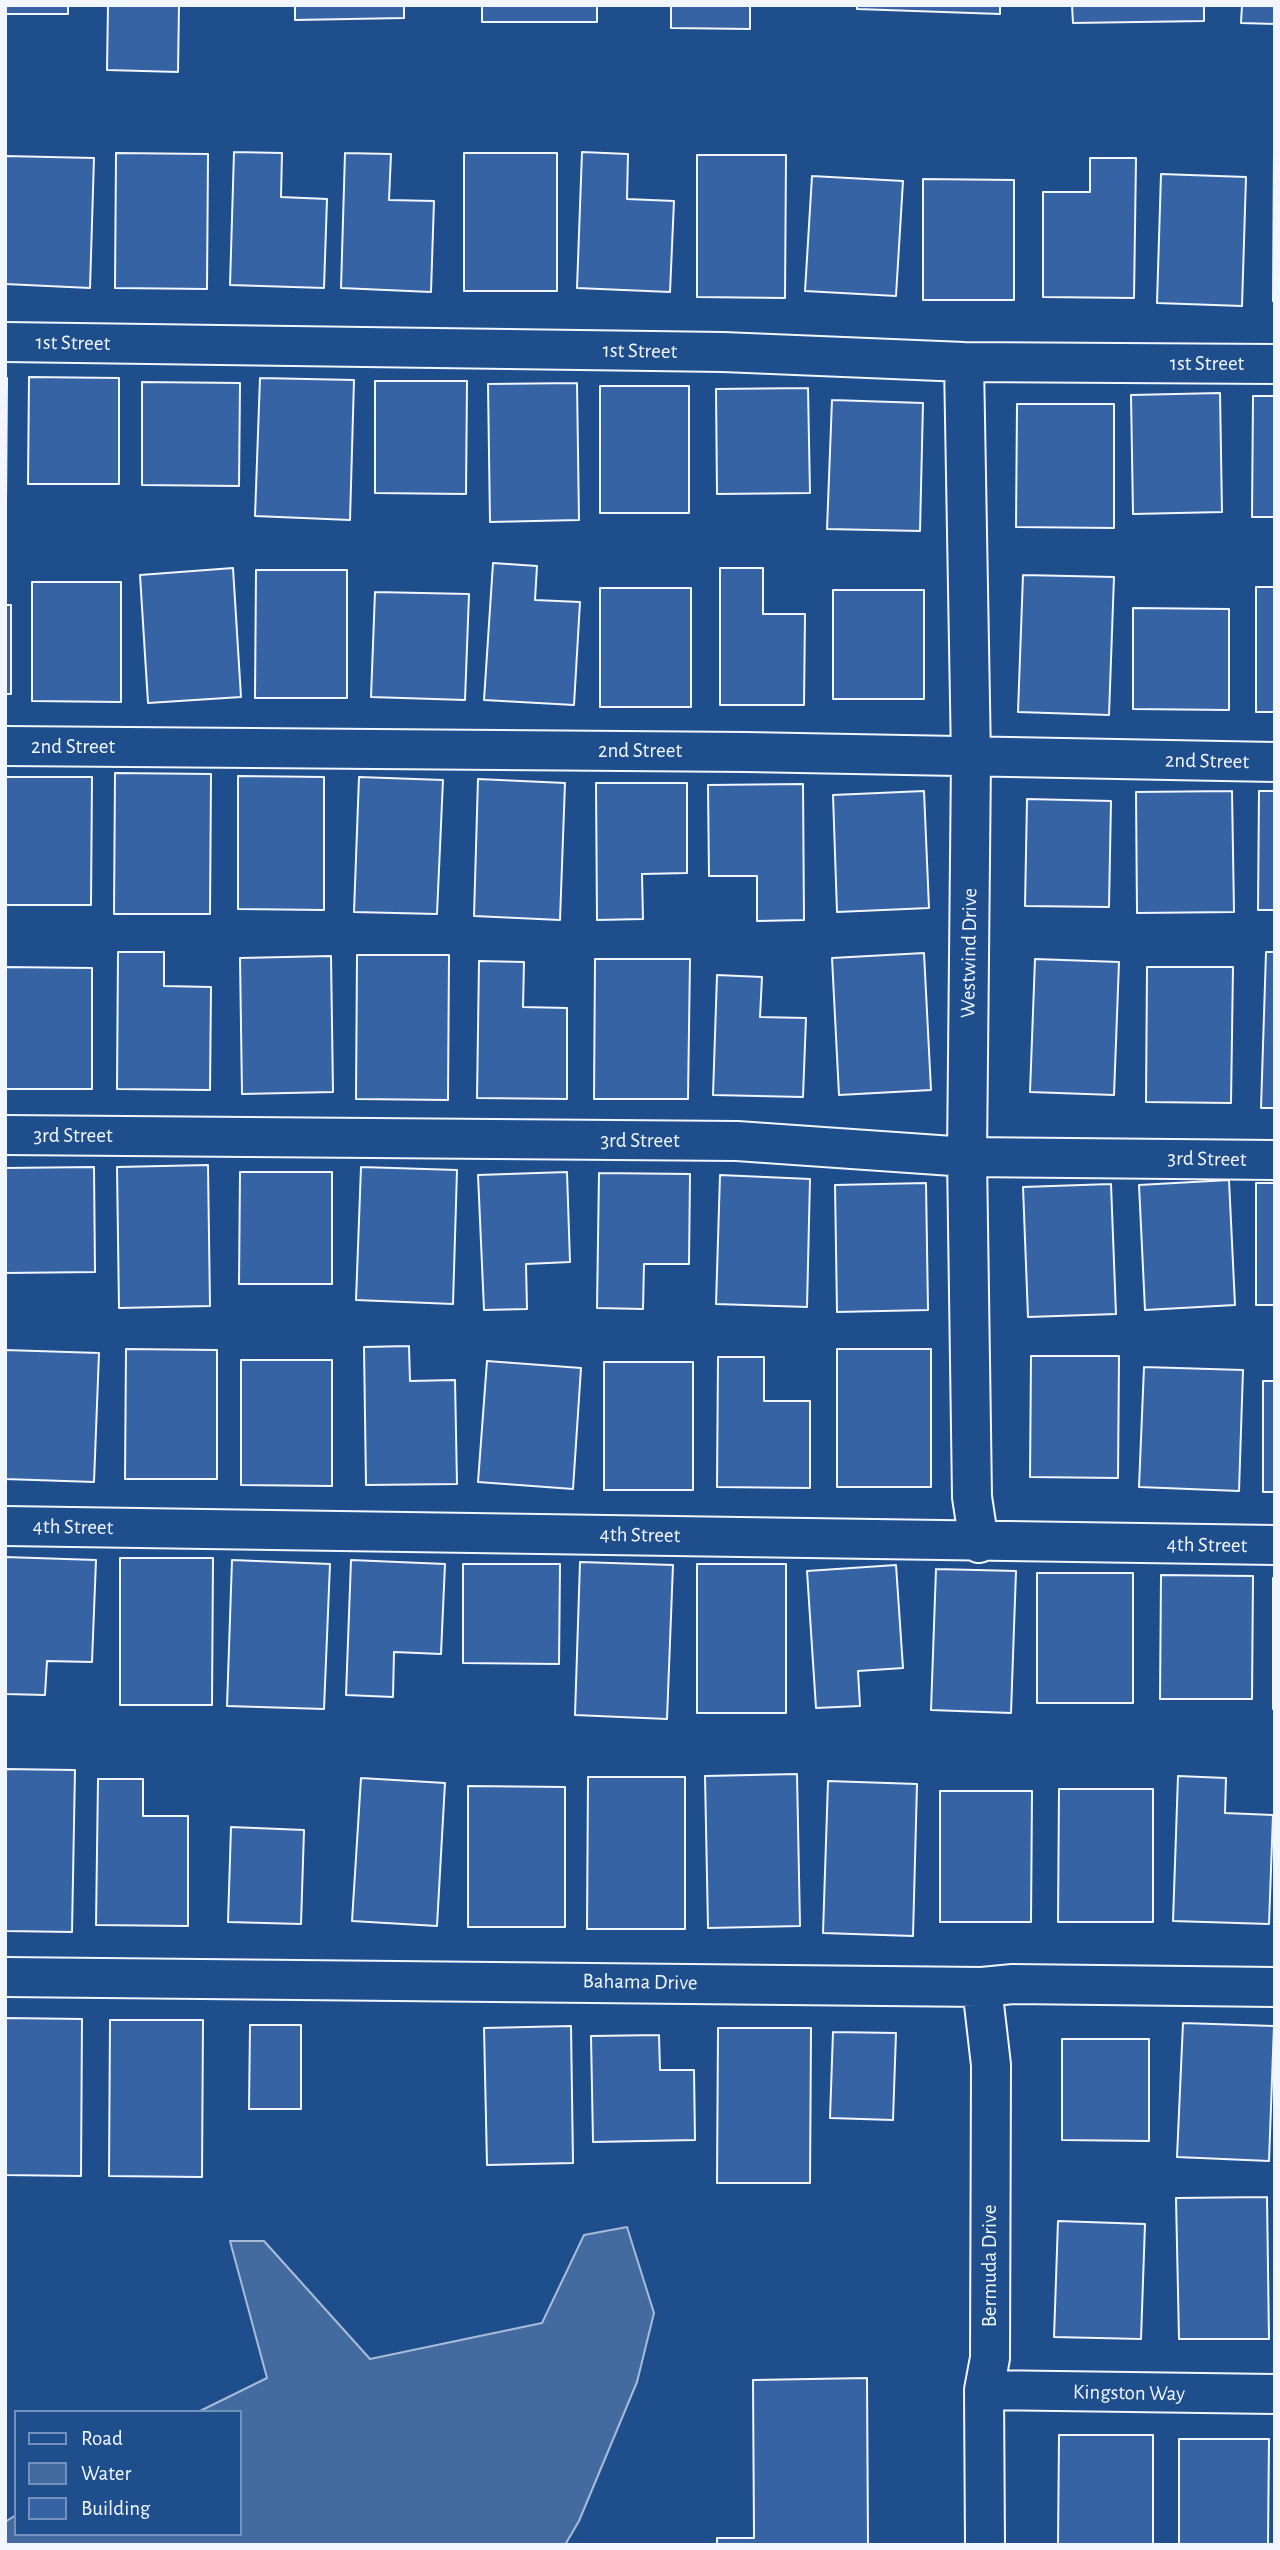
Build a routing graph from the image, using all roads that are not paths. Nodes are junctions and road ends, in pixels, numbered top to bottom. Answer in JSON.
{"nodes":[{"id":1,"x":5,"y":342,"type":"edge"},
{"id":2,"x":964,"y":362,"type":"junction"},
{"id":3,"x":1275,"y":364,"type":"edge"},
{"id":4,"x":5,"y":746,"type":"edge"},
{"id":5,"x":971,"y":758,"type":"junction"},
{"id":6,"x":1275,"y":762,"type":"edge"},
{"id":7,"x":5,"y":1135,"type":"edge"},
{"id":8,"x":967,"y":1157,"type":"junction"},
{"id":9,"x":1275,"y":1160,"type":"edge"},
{"id":10,"x":5,"y":1526,"type":"edge"},
{"id":11,"x":979,"y":1543,"type":"junction"},
{"id":12,"x":1275,"y":1545,"type":"edge"},
{"id":13,"x":5,"y":1977,"type":"edge"},
{"id":14,"x":982,"y":1987,"type":"junction"},
{"id":15,"x":1275,"y":1987,"type":"edge"},
{"id":16,"x":984,"y":2390,"type":"junction"},
{"id":17,"x":1275,"y":2394,"type":"edge"},
{"id":18,"x":985,"y":2545,"type":"edge"}],
"edges":[{"from":1,"to":2,"type":"street","name":"1st Street"},
{"from":2,"to":3,"type":"street","name":"1st Street"},
{"from":2,"to":5,"type":"street","name":"Westwind Drive"},
{"from":4,"to":5,"type":"street","name":"2nd Street"},
{"from":5,"to":6,"type":"street","name":"2nd Street"},
{"from":5,"to":8,"type":"street","name":"Westwind Drive"},
{"from":7,"to":8,"type":"street","name":"3rd Street"},
{"from":8,"to":9,"type":"street","name":"3rd Street"},
{"from":8,"to":11,"type":"street","name":"Westwind Drive"},
{"from":10,"to":11,"type":"street","name":"4th Street"},
{"from":11,"to":12,"type":"street","name":"4th Street"},
{"from":13,"to":14,"type":"street","name":"Bahama Drive"},
{"from":14,"to":15,"type":"street","name":"Bahama Drive"},
{"from":14,"to":16,"type":"street","name":"Bermuda Drive"},
{"from":16,"to":17,"type":"street","name":"Kingston Way"},
{"from":16,"to":18,"type":"street","name":"Bermuda Drive"}]}
